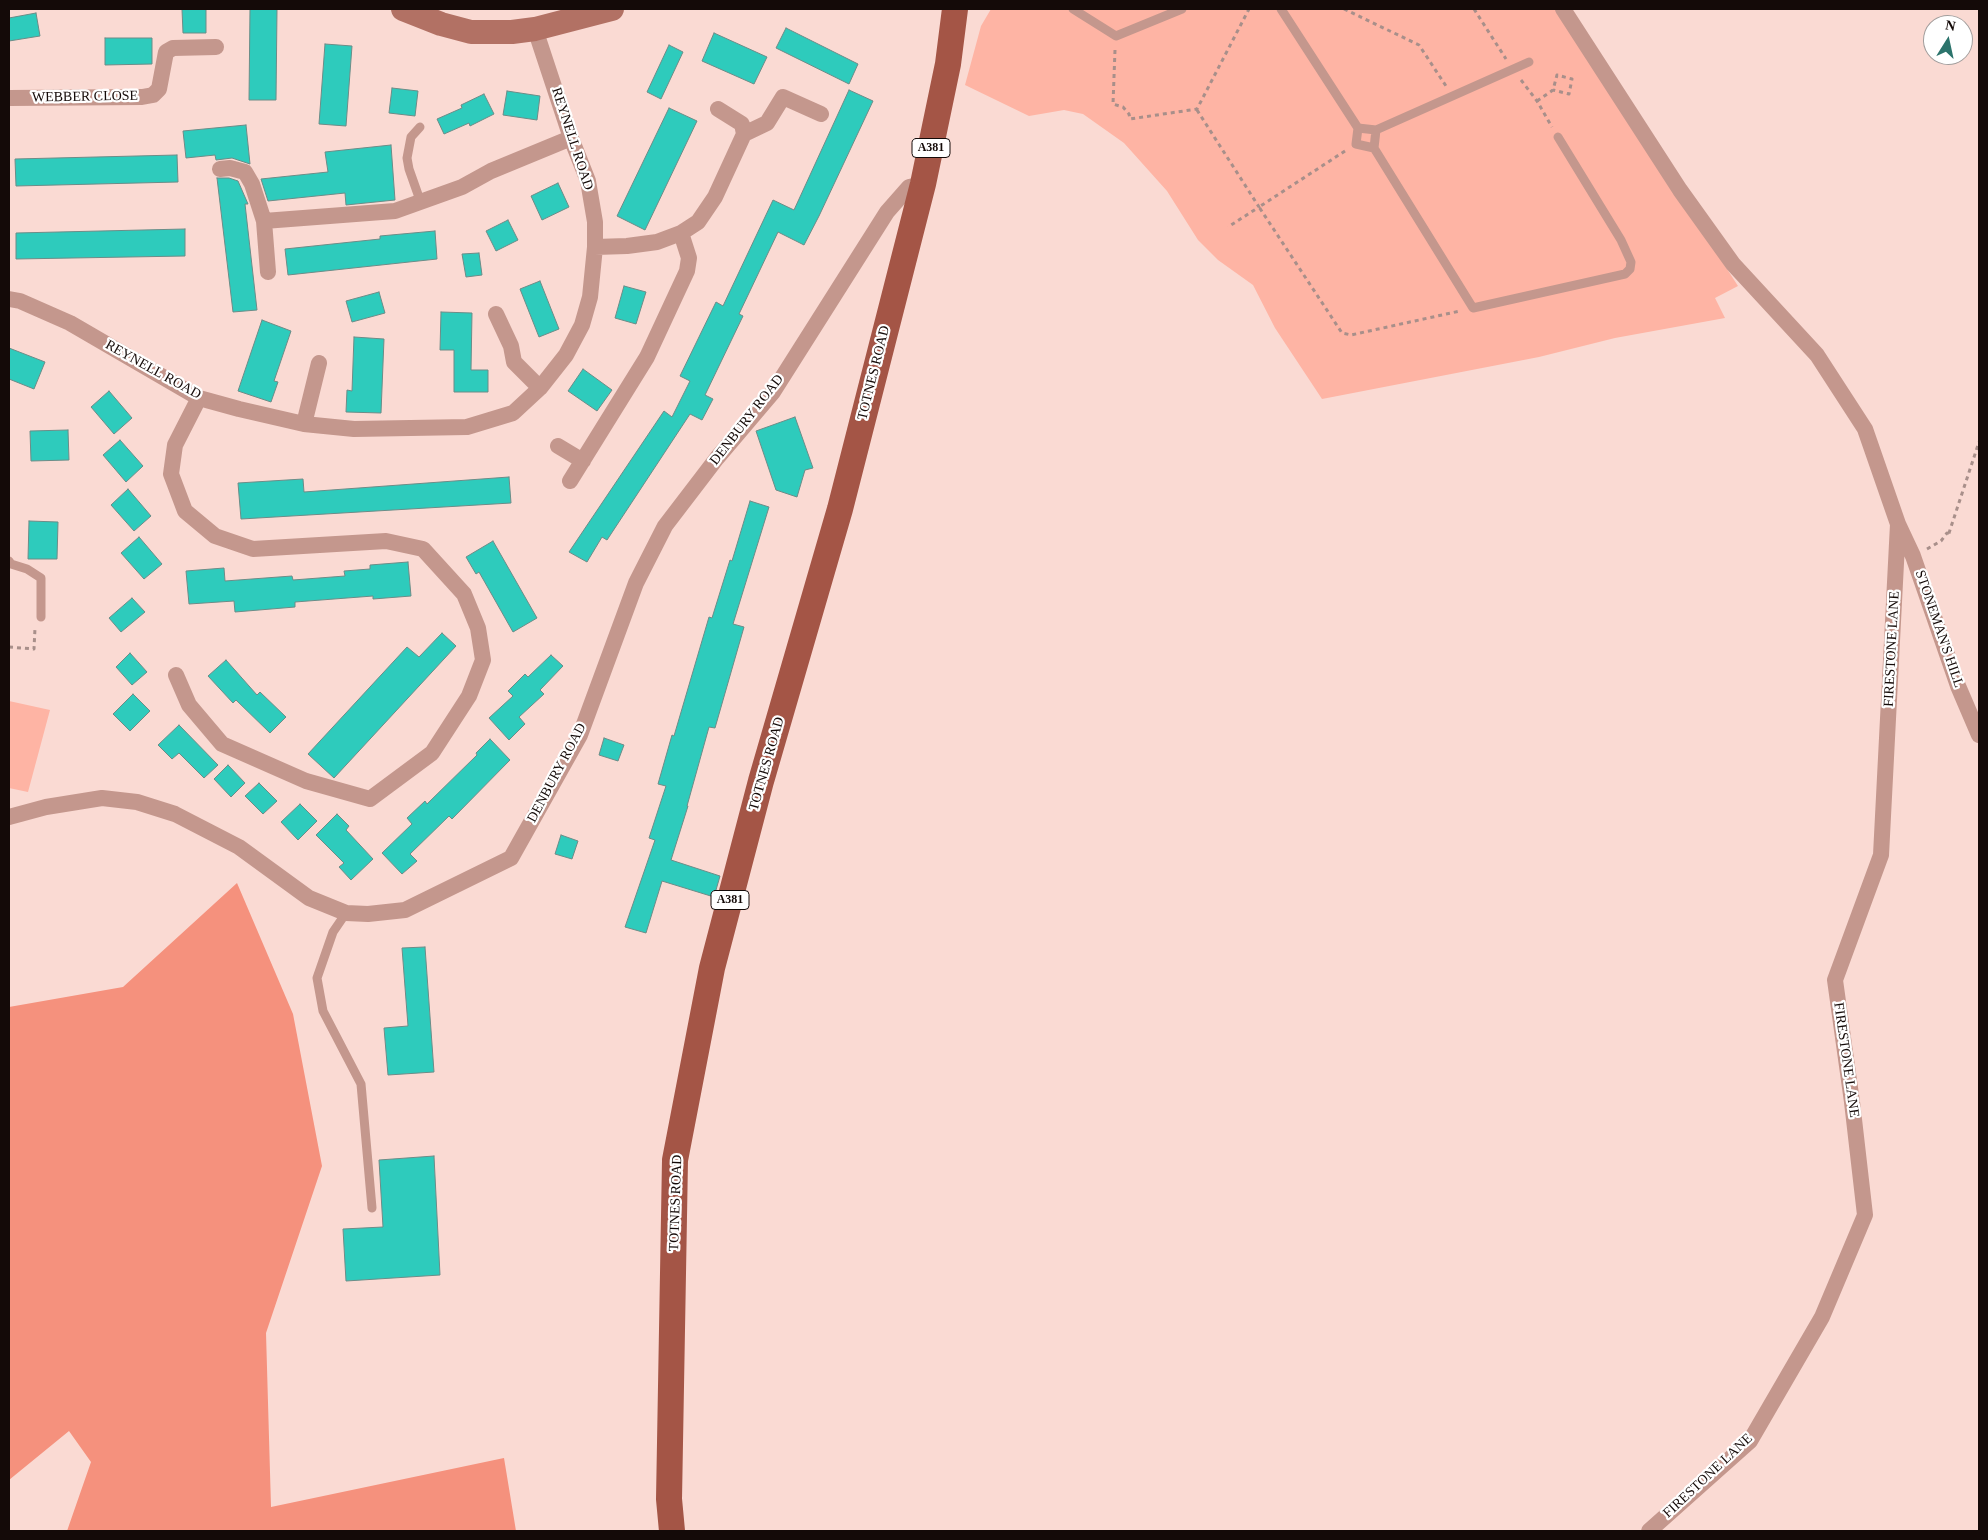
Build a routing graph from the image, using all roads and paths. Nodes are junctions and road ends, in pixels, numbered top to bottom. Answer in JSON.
{"nodes":[{"id":1,"x":403,"y":9,"type":"edge"},
{"id":2,"x":612,"y":9,"type":"edge"},
{"id":3,"x":955,"y":9,"type":"edge"},
{"id":4,"x":1073,"y":9,"type":"edge"},
{"id":5,"x":1182,"y":9,"type":"edge"},
{"id":6,"x":1249,"y":9,"type":"edge"},
{"id":7,"x":1281,"y":9,"type":"edge"},
{"id":8,"x":1344,"y":9,"type":"edge"},
{"id":9,"x":1563,"y":9,"type":"edge"},
{"id":10,"x":535,"y":29,"type":"junction"},
{"id":11,"x":1116,"y":36,"type":"junction"},
{"id":12,"x":216,"y":47,"type":"dead end"},
{"id":13,"x":1528,"y":62,"type":"dead end"},
{"id":14,"x":1553,"y":90,"type":"junction"},
{"id":15,"x":1453,"y":96,"type":"junction"},
{"id":16,"x":9,"y":98,"type":"edge"},
{"id":17,"x":1537,"y":102,"type":"dead end"},
{"id":18,"x":718,"y":109,"type":"dead end"},
{"id":19,"x":1197,"y":110,"type":"junction"},
{"id":20,"x":821,"y":114,"type":"dead end"},
{"id":21,"x":420,"y":127,"type":"dead end"},
{"id":22,"x":1358,"y":128,"type":"junction"},
{"id":23,"x":1376,"y":130,"type":"junction"},
{"id":24,"x":744,"y":134,"type":"junction"},
{"id":25,"x":1558,"y":137,"type":"dead end"},
{"id":26,"x":571,"y":138,"type":"junction"},
{"id":27,"x":1356,"y":144,"type":"junction"},
{"id":28,"x":1374,"y":148,"type":"junction"},
{"id":29,"x":220,"y":169,"type":"dead end"},
{"id":30,"x":923,"y":184,"type":"junction"},
{"id":31,"x":421,"y":202,"type":"junction"},
{"id":32,"x":1259,"y":207,"type":"junction"},
{"id":33,"x":264,"y":221,"type":"junction"},
{"id":34,"x":1228,"y":227,"type":"dead end"},
{"id":35,"x":681,"y":233,"type":"junction"},
{"id":36,"x":595,"y":247,"type":"junction"},
{"id":37,"x":268,"y":272,"type":"dead end"},
{"id":38,"x":9,"y":299,"type":"edge"},
{"id":39,"x":1473,"y":308,"type":"junction"},
{"id":40,"x":496,"y":314,"type":"dead end"},
{"id":41,"x":319,"y":363,"type":"dead end"},
{"id":42,"x":540,"y":388,"type":"junction"},
{"id":43,"x":199,"y":398,"type":"junction"},
{"id":44,"x":304,"y":424,"type":"junction"},
{"id":45,"x":1979,"y":442,"type":"edge"},
{"id":46,"x":558,"y":446,"type":"dead end"},
{"id":47,"x":583,"y":461,"type":"junction"},
{"id":48,"x":570,"y":481,"type":"dead end"},
{"id":49,"x":1898,"y":524,"type":"junction"},
{"id":50,"x":1913,"y":556,"type":"junction"},
{"id":51,"x":9,"y":561,"type":"edge"},
{"id":52,"x":41,"y":616,"type":"joint"},
{"id":53,"x":9,"y":647,"type":"edge"},
{"id":54,"x":176,"y":675,"type":"dead end"},
{"id":55,"x":1979,"y":735,"type":"edge"},
{"id":56,"x":9,"y":817,"type":"edge"},
{"id":57,"x":346,"y":913,"type":"junction"},
{"id":58,"x":372,"y":1208,"type":"dead end"},
{"id":59,"x":672,"y":1531,"type":"edge"},
{"id":60,"x":1649,"y":1531,"type":"edge"}],
"edges":[{"from":1,"to":10,"type":"street"},
{"from":2,"to":10,"type":"street"},
{"from":3,"to":30,"type":"main road","name":"TOTNES ROAD","number":"A381"},
{"from":4,"to":11,"type":"lane"},
{"from":5,"to":11,"type":"lane"},
{"from":6,"to":19,"type":"path"},
{"from":7,"to":22,"type":"lane"},
{"from":8,"to":15,"type":"path"},
{"from":9,"to":49,"type":"street","name":"STONEMAN'S HILL"},
{"from":10,"to":26,"type":"street","name":"REYNELL ROAD"},
{"from":11,"to":19,"type":"path"},
{"from":12,"to":16,"type":"street","name":"WEBBER CLOSE"},
{"from":13,"to":15,"type":"lane"},
{"from":14,"to":14,"type":"path"},
{"from":14,"to":17,"type":"path"},
{"from":15,"to":23,"type":"lane"},
{"from":18,"to":24,"type":"street"},
{"from":19,"to":32,"type":"path"},
{"from":20,"to":24,"type":"street"},
{"from":21,"to":31,"type":"lane"},
{"from":22,"to":23,"type":"lane"},
{"from":22,"to":27,"type":"lane"},
{"from":23,"to":28,"type":"lane"},
{"from":24,"to":35,"type":"street"},
{"from":25,"to":39,"type":"lane"},
{"from":26,"to":31,"type":"street"},
{"from":26,"to":36,"type":"street","name":"REYNELL ROAD"},
{"from":27,"to":28,"type":"lane"},
{"from":27,"to":32,"type":"path"},
{"from":28,"to":39,"type":"lane"},
{"from":29,"to":33,"type":"street"},
{"from":30,"to":57,"type":"street","name":"DENBURY ROAD"},
{"from":30,"to":59,"type":"main road","name":"TOTNES ROAD","number":"A381"},
{"from":31,"to":33,"type":"street"},
{"from":32,"to":34,"type":"path"},
{"from":32,"to":39,"type":"path"},
{"from":33,"to":37,"type":"street"},
{"from":35,"to":36,"type":"street"},
{"from":35,"to":47,"type":"street"},
{"from":36,"to":42,"type":"street","name":"REYNELL ROAD"},
{"from":38,"to":43,"type":"street","name":"REYNELL ROAD"},
{"from":40,"to":42,"type":"street"},
{"from":41,"to":44,"type":"street"},
{"from":42,"to":44,"type":"street","name":"REYNELL ROAD"},
{"from":43,"to":44,"type":"street","name":"REYNELL ROAD"},
{"from":43,"to":54,"type":"street"},
{"from":45,"to":50,"type":"path"},
{"from":46,"to":47,"type":"street"},
{"from":47,"to":48,"type":"street"},
{"from":49,"to":50,"type":"street","name":"STONEMAN'S HILL"},
{"from":49,"to":60,"type":"street","name":"FIRESTONE LANE"},
{"from":50,"to":55,"type":"street","name":"STONEMAN'S HILL"},
{"from":51,"to":52,"type":"lane"},
{"from":52,"to":53,"type":"path"},
{"from":56,"to":57,"type":"street","name":"DENBURY ROAD"},
{"from":57,"to":58,"type":"lane"}]}
